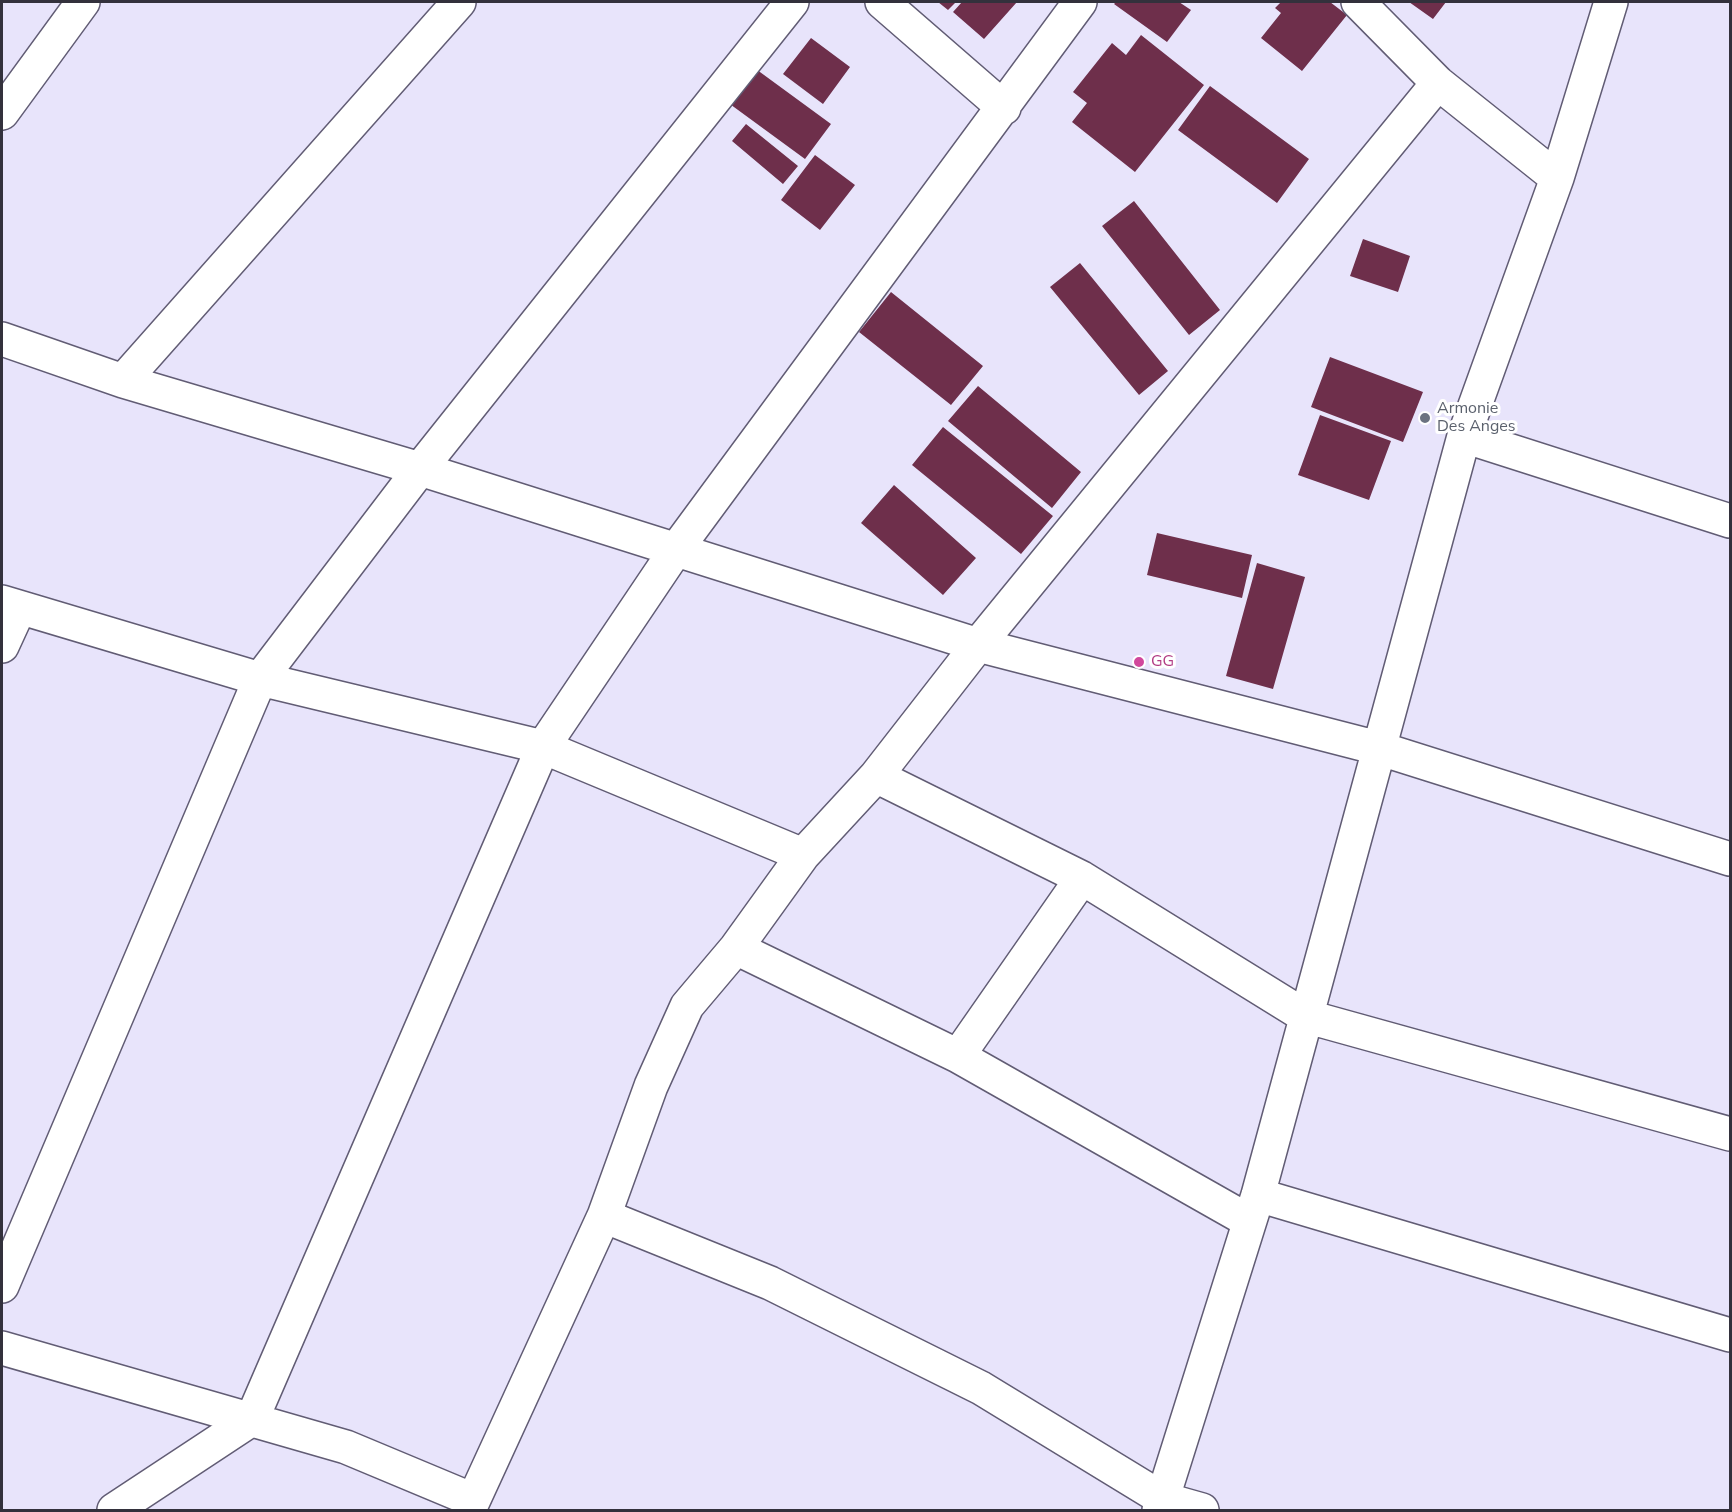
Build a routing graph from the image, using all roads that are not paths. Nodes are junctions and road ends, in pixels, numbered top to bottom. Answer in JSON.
{"nodes":[{"id":1,"x":83,"y":2,"type":"edge"},
{"id":2,"x":459,"y":2,"type":"edge"},
{"id":3,"x":792,"y":2,"type":"edge"},
{"id":4,"x":882,"y":2,"type":"edge"},
{"id":5,"x":1080,"y":2,"type":"edge"},
{"id":6,"x":1358,"y":2,"type":"edge"},
{"id":7,"x":1611,"y":2,"type":"edge"},
{"id":8,"x":1438,"y":83,"type":"junction"},
{"id":9,"x":1004,"y":108,"type":"junction"},
{"id":10,"x":2,"y":113,"type":"edge"},
{"id":11,"x":1557,"y":178,"type":"junction"},
{"id":12,"x":2,"y":339,"type":"edge"},
{"id":13,"x":123,"y":381,"type":"junction"},
{"id":14,"x":1464,"y":436,"type":"junction"},
{"id":15,"x":420,"y":469,"type":"junction"},
{"id":16,"x":1731,"y":521,"type":"edge"},
{"id":17,"x":675,"y":551,"type":"junction"},
{"id":18,"x":10,"y":605,"type":"edge"},
{"id":19,"x":978,"y":645,"type":"junction"},
{"id":20,"x":2,"y":646,"type":"edge"},
{"id":21,"x":260,"y":679,"type":"junction"},
{"id":22,"x":543,"y":747,"type":"junction"},
{"id":23,"x":1378,"y":748,"type":"junction"},
{"id":24,"x":876,"y":776,"type":"junction"},
{"id":25,"x":803,"y":855,"type":"junction"},
{"id":26,"x":1731,"y":859,"type":"edge"},
{"id":27,"x":1082,"y":878,"type":"junction"},
{"id":28,"x":736,"y":948,"type":"junction"},
{"id":29,"x":1305,"y":1016,"type":"junction"},
{"id":30,"x":958,"y":1056,"type":"junction"},
{"id":31,"x":1731,"y":1134,"type":"edge"},
{"id":32,"x":1254,"y":1208,"type":"junction"},
{"id":33,"x":604,"y":1216,"type":"junction"},
{"id":34,"x":2,"y":1286,"type":"edge"},
{"id":35,"x":1731,"y":1335,"type":"edge"},
{"id":36,"x":2,"y":1348,"type":"edge"},
{"id":37,"x":252,"y":1419,"type":"junction"},
{"id":38,"x":471,"y":1505,"type":"edge"},
{"id":39,"x":1161,"y":1505,"type":"edge"},
{"id":40,"x":114,"y":1510,"type":"edge"},
{"id":41,"x":1202,"y":1510,"type":"edge"}],
"edges":[{"from":1,"to":10,"type":"street"},
{"from":2,"to":13,"type":"street"},
{"from":3,"to":15,"type":"street"},
{"from":4,"to":9,"type":"street"},
{"from":5,"to":9,"type":"street"},
{"from":6,"to":8,"type":"street"},
{"from":7,"to":11,"type":"street"},
{"from":8,"to":11,"type":"street"},
{"from":8,"to":19,"type":"street"},
{"from":9,"to":17,"type":"street"},
{"from":11,"to":14,"type":"street"},
{"from":12,"to":13,"type":"street"},
{"from":13,"to":15,"type":"street"},
{"from":14,"to":16,"type":"street"},
{"from":14,"to":23,"type":"street"},
{"from":15,"to":17,"type":"street"},
{"from":15,"to":21,"type":"street"},
{"from":17,"to":19,"type":"street"},
{"from":17,"to":22,"type":"street"},
{"from":18,"to":20,"type":"street"},
{"from":18,"to":21,"type":"street"},
{"from":19,"to":23,"type":"street"},
{"from":19,"to":24,"type":"street"},
{"from":21,"to":22,"type":"street"},
{"from":21,"to":34,"type":"street"},
{"from":22,"to":25,"type":"street"},
{"from":22,"to":37,"type":"street"},
{"from":23,"to":26,"type":"street"},
{"from":23,"to":29,"type":"street"},
{"from":24,"to":25,"type":"street"},
{"from":24,"to":27,"type":"street"},
{"from":25,"to":28,"type":"street"},
{"from":27,"to":29,"type":"street"},
{"from":27,"to":30,"type":"street"},
{"from":28,"to":30,"type":"street"},
{"from":28,"to":33,"type":"street"},
{"from":29,"to":31,"type":"street"},
{"from":29,"to":32,"type":"street"},
{"from":30,"to":32,"type":"street"},
{"from":32,"to":35,"type":"street"},
{"from":32,"to":39,"type":"street"},
{"from":33,"to":38,"type":"street"},
{"from":33,"to":39,"type":"street"},
{"from":36,"to":37,"type":"street"},
{"from":37,"to":38,"type":"street"},
{"from":37,"to":40,"type":"street"},
{"from":39,"to":41,"type":"street"}]}
